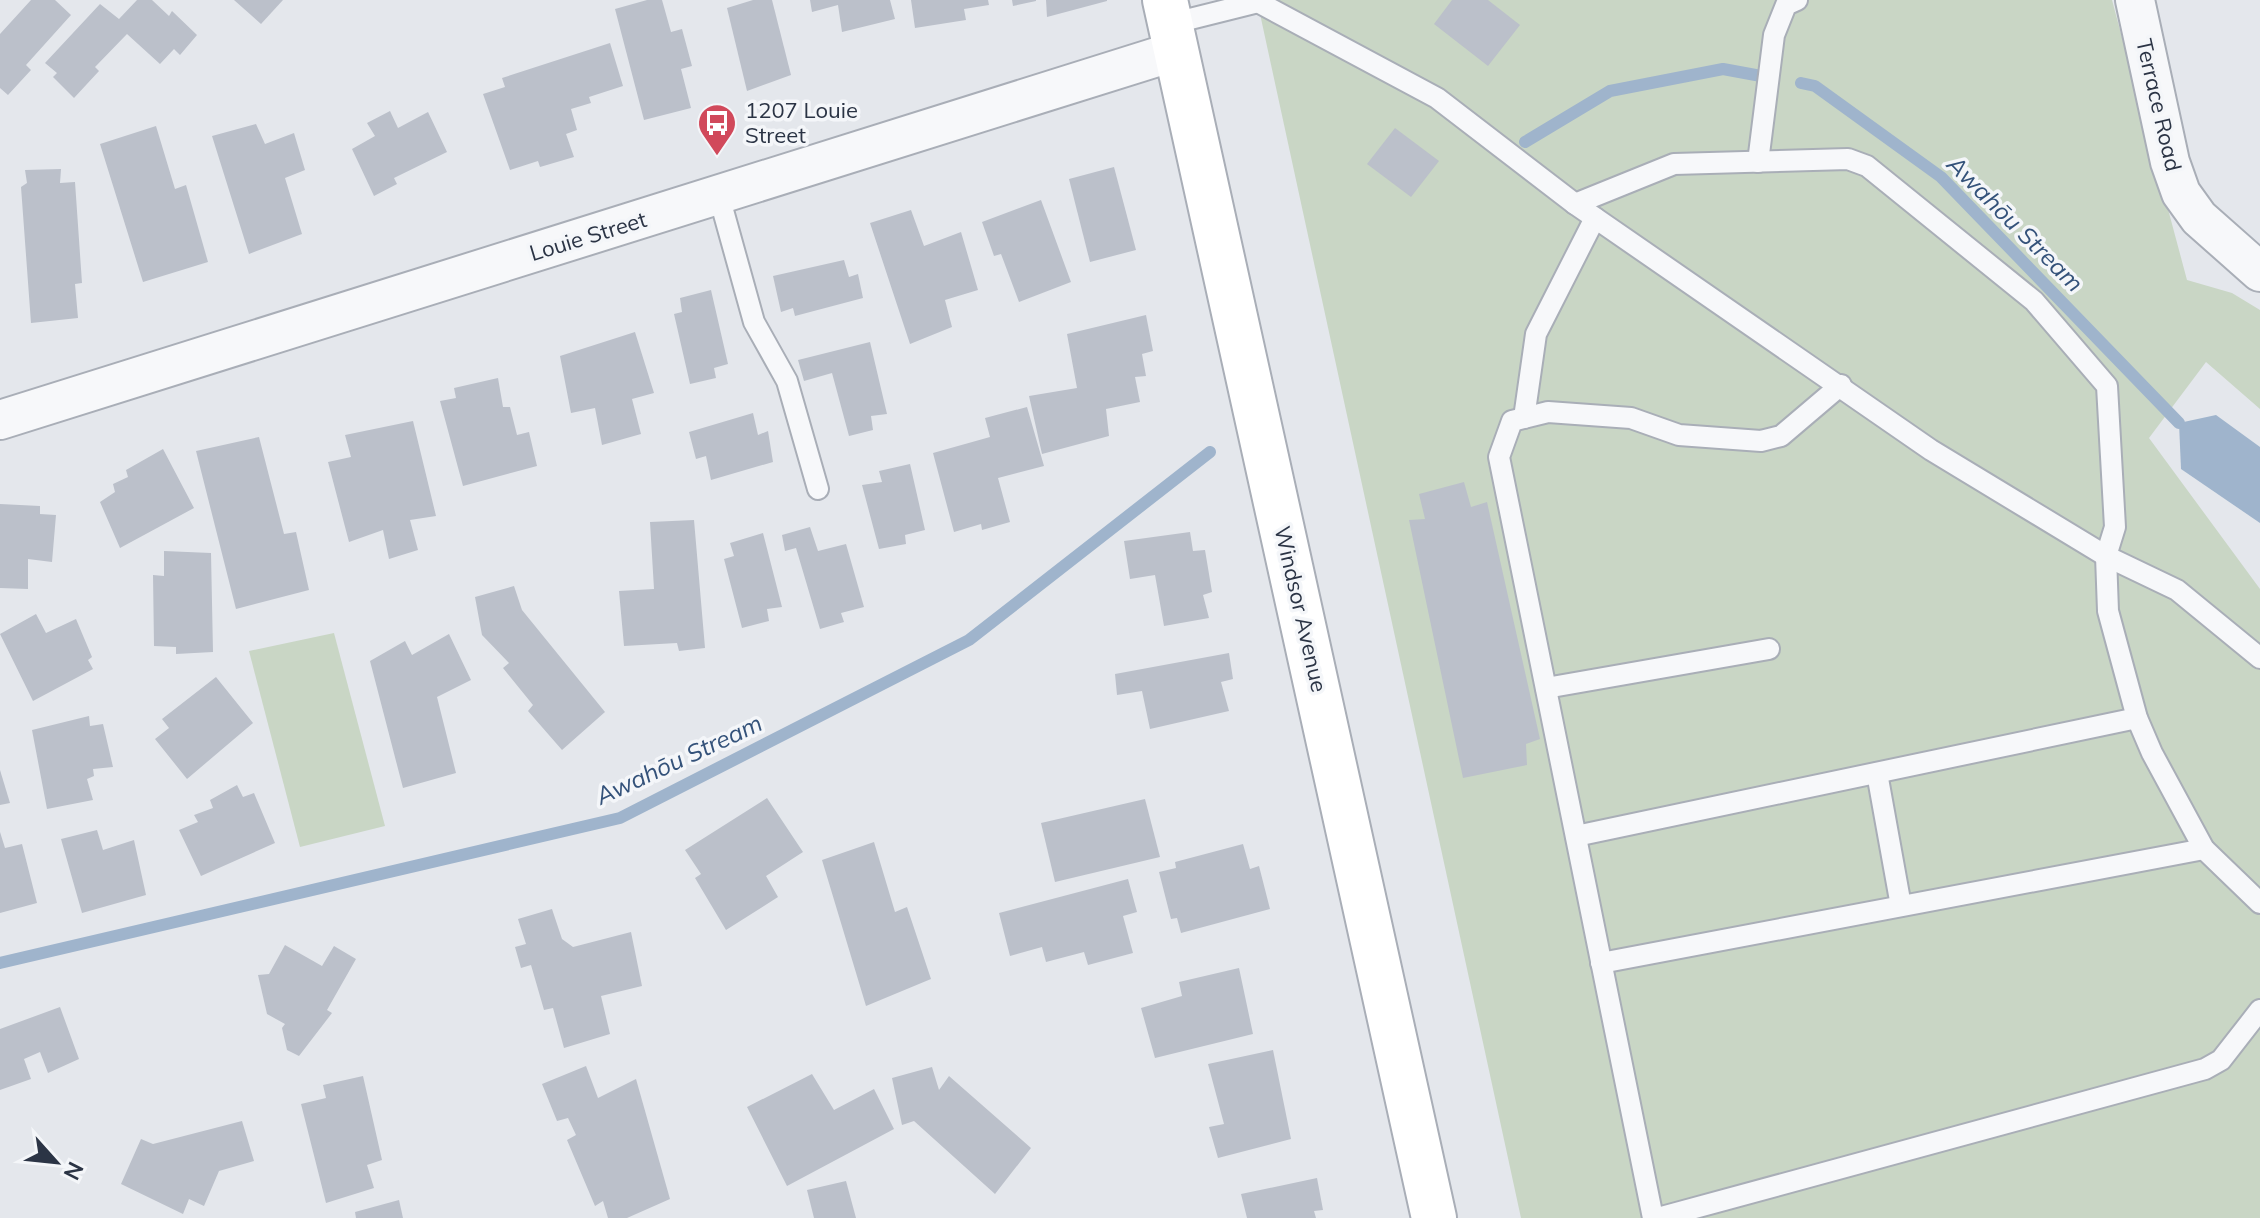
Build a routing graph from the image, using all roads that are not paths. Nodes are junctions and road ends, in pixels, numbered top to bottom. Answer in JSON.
{"nodes":[{"id":1,"x":1797,"y":0,"type":"edge"},
{"id":2,"x":2135,"y":0,"type":"edge"},
{"id":3,"x":1254,"y":2,"type":"edge"},
{"id":4,"x":1170,"y":25,"type":"edge"},
{"id":5,"x":1758,"y":162,"type":"junction"},
{"id":6,"x":719,"y":196,"type":"junction"},
{"id":7,"x":1575,"y":204,"type":"junction"},
{"id":8,"x":1595,"y":218,"type":"junction"},
{"id":9,"x":2260,"y":272,"type":"edge"},
{"id":10,"x":1841,"y":385,"type":"junction"},
{"id":11,"x":1524,"y":418,"type":"junction"},
{"id":12,"x":0,"y":420,"type":"edge"},
{"id":13,"x":818,"y":489,"type":"dead end"},
{"id":14,"x":2106,"y":556,"type":"junction"},
{"id":15,"x":1769,"y":649,"type":"dead end"},
{"id":16,"x":2260,"y":658,"type":"edge"},
{"id":17,"x":1546,"y":688,"type":"junction"},
{"id":18,"x":2137,"y":718,"type":"junction"},
{"id":19,"x":1877,"y":773,"type":"junction"},
{"id":20,"x":1576,"y":836,"type":"junction"},
{"id":21,"x":2204,"y":849,"type":"junction"},
{"id":22,"x":2260,"y":903,"type":"edge"},
{"id":23,"x":1901,"y":906,"type":"junction"},
{"id":24,"x":1601,"y":963,"type":"junction"},
{"id":25,"x":2260,"y":1010,"type":"edge"},
{"id":26,"x":1434,"y":1218,"type":"edge"},
{"id":27,"x":1655,"y":1218,"type":"edge"}],
"edges":[{"from":1,"to":5,"type":"lane"},
{"from":2,"to":9,"type":"street","name":"Terrace Road"},
{"from":3,"to":4,"type":"lane"},
{"from":3,"to":7,"type":"lane"},
{"from":4,"to":6,"type":"street","name":"Louie Street"},
{"from":4,"to":26,"type":"main road","name":"Windsor Avenue"},
{"from":5,"to":7,"type":"lane"},
{"from":5,"to":14,"type":"lane"},
{"from":6,"to":12,"type":"street","name":"Louie Street"},
{"from":6,"to":13,"type":"lane"},
{"from":7,"to":8,"type":"lane"},
{"from":8,"to":10,"type":"lane"},
{"from":8,"to":11,"type":"lane"},
{"from":10,"to":11,"type":"lane"},
{"from":10,"to":14,"type":"lane"},
{"from":11,"to":17,"type":"lane"},
{"from":14,"to":16,"type":"lane"},
{"from":14,"to":18,"type":"lane"},
{"from":15,"to":17,"type":"lane"},
{"from":17,"to":20,"type":"lane"},
{"from":18,"to":19,"type":"lane"},
{"from":18,"to":21,"type":"lane"},
{"from":19,"to":20,"type":"lane"},
{"from":19,"to":23,"type":"lane"},
{"from":20,"to":24,"type":"lane"},
{"from":21,"to":22,"type":"lane"},
{"from":21,"to":23,"type":"lane"},
{"from":23,"to":24,"type":"lane"},
{"from":24,"to":27,"type":"lane"},
{"from":25,"to":27,"type":"lane"}]}
